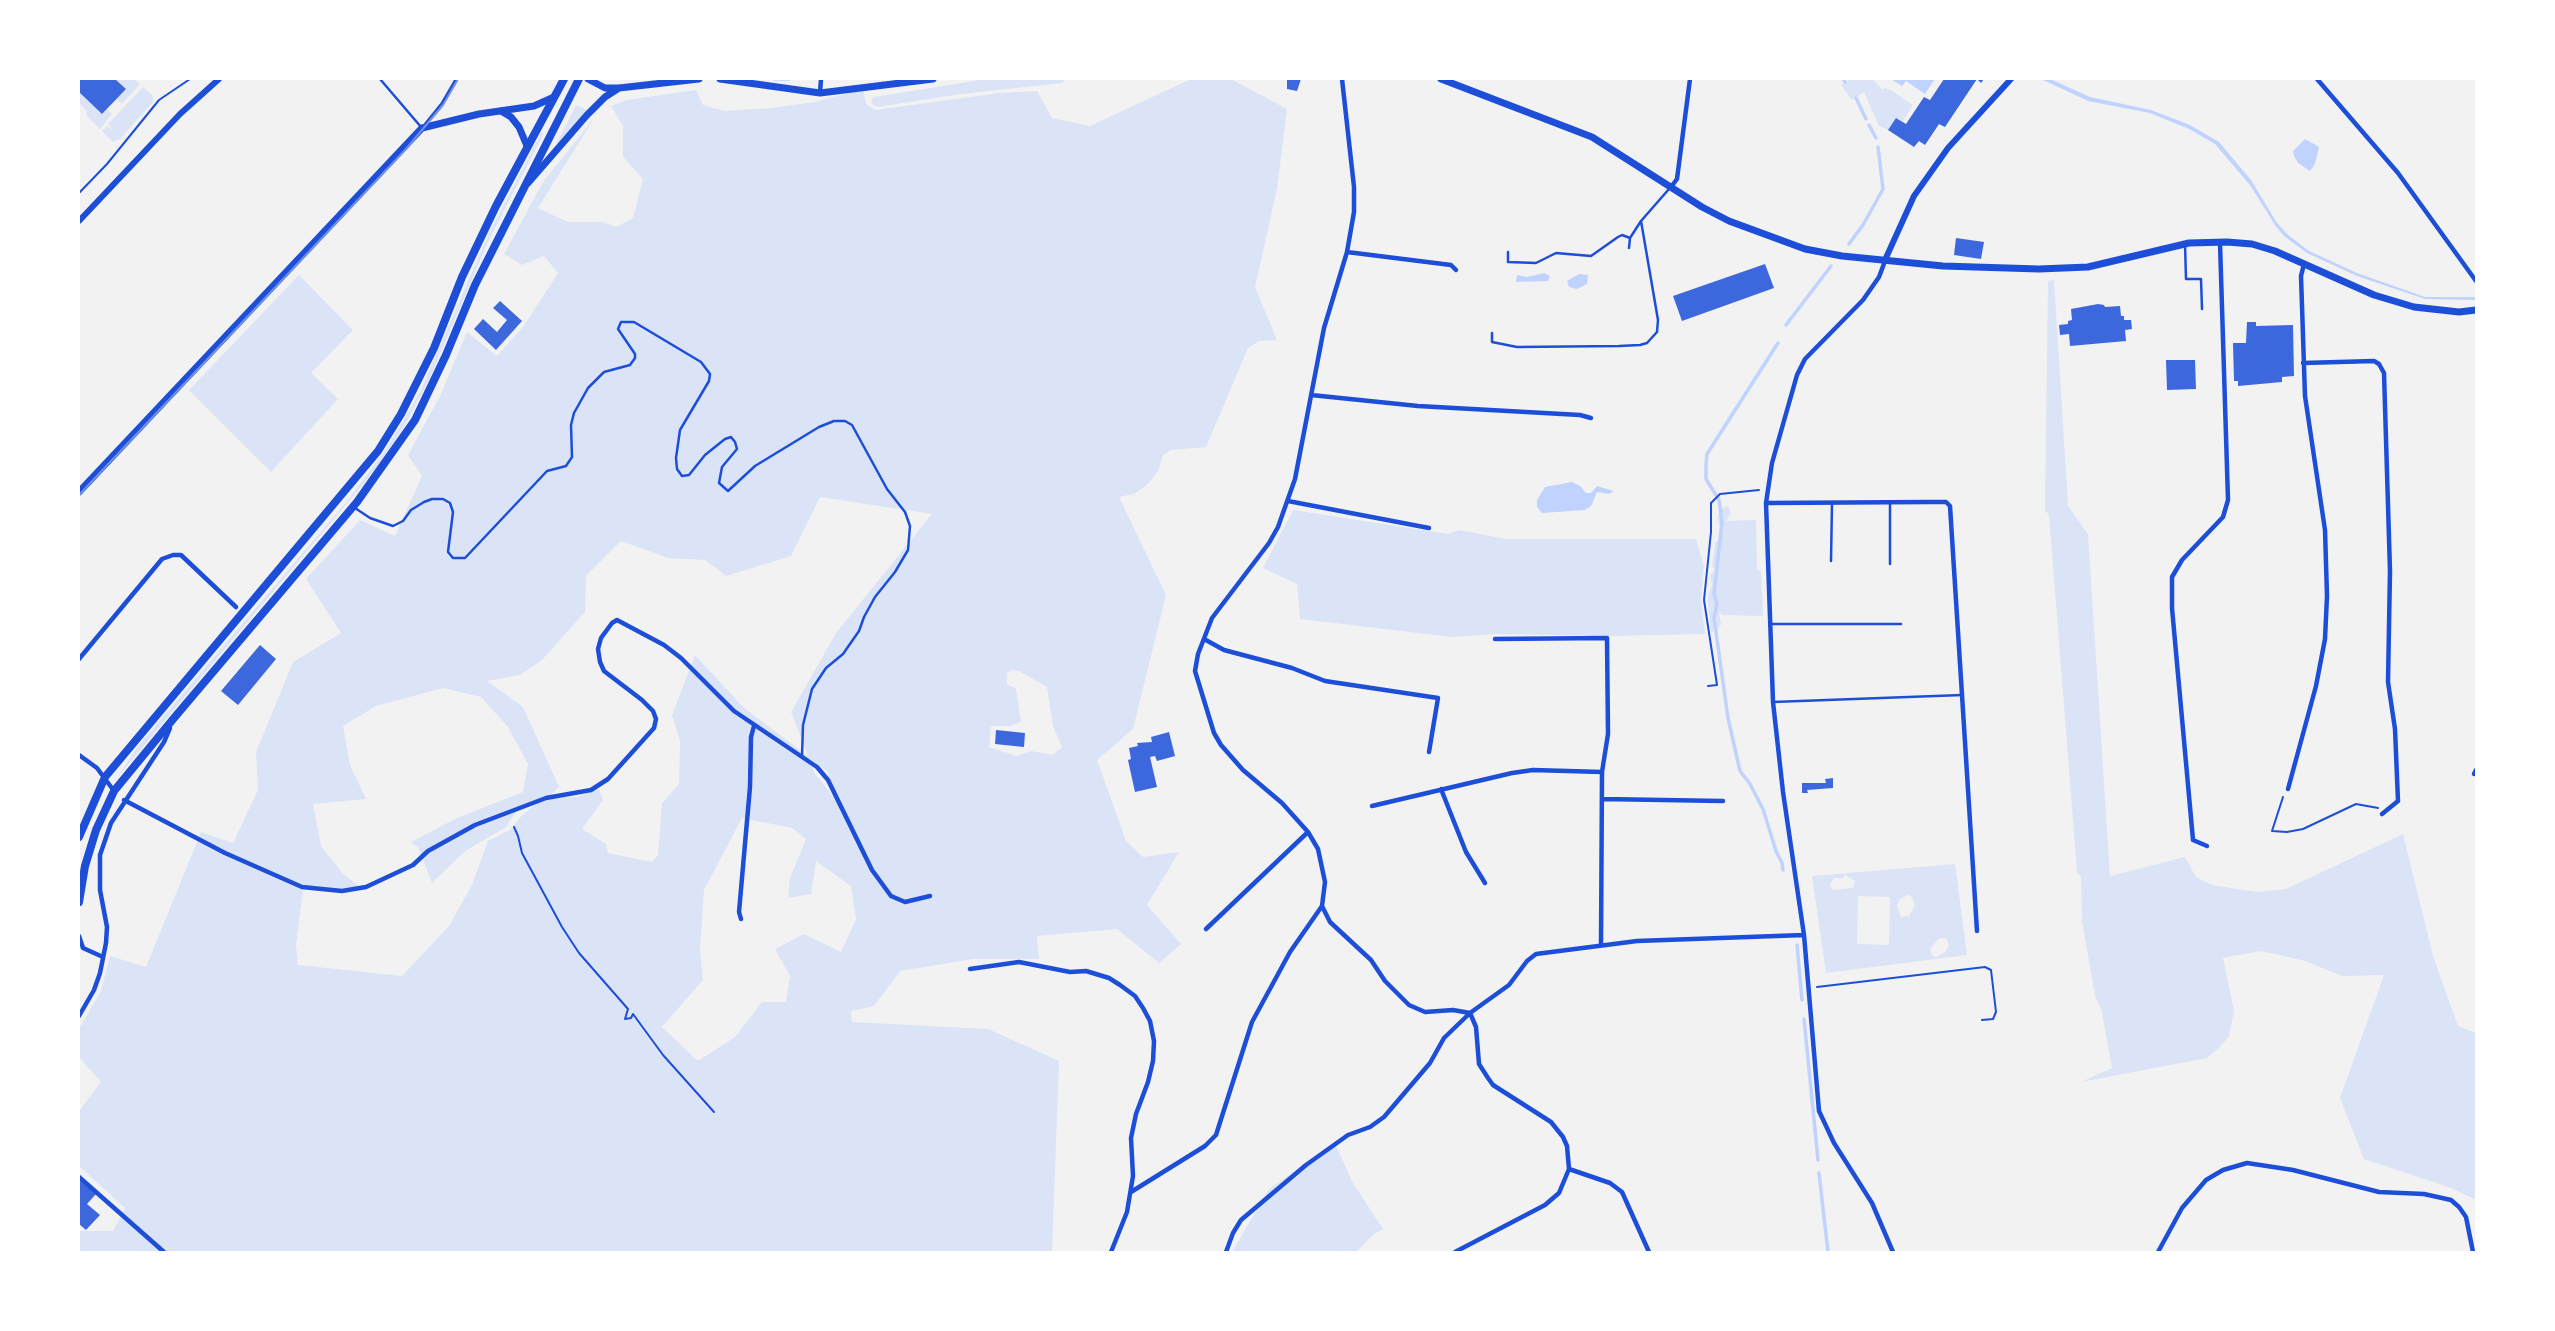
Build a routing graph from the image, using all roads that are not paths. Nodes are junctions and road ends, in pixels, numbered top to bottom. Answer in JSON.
{"nodes":[{"id":1,"x":219,"y":79,"type":"edge"},
{"id":2,"x":380,"y":79,"type":"edge"},
{"id":3,"x":456,"y":79,"type":"edge"},
{"id":4,"x":564,"y":79,"type":"edge"},
{"id":5,"x":579,"y":79,"type":"edge"},
{"id":6,"x":588,"y":79,"type":"edge"},
{"id":7,"x":699,"y":79,"type":"edge"},
{"id":8,"x":720,"y":79,"type":"edge"},
{"id":9,"x":933,"y":79,"type":"edge"},
{"id":10,"x":1342,"y":79,"type":"edge"},
{"id":11,"x":1441,"y":79,"type":"edge"},
{"id":12,"x":1690,"y":79,"type":"edge"},
{"id":13,"x":2011,"y":79,"type":"edge"},
{"id":14,"x":2317,"y":79,"type":"edge"},
{"id":15,"x":821,"y":85,"type":"edge"},
{"id":16,"x":619,"y":89,"type":"junction"},
{"id":17,"x":554,"y":97,"type":"junction"},
{"id":18,"x":500,"y":111,"type":"junction"},
{"id":19,"x":422,"y":128,"type":"junction"},
{"id":20,"x":527,"y":146,"type":"junction"},
{"id":21,"x":1670,"y":188,"type":"junction"},
{"id":22,"x":523,"y":189,"type":"junction"},
{"id":23,"x":79,"y":221,"type":"edge"},
{"id":24,"x":1641,"y":221,"type":"junction"},
{"id":25,"x":1630,"y":238,"type":"junction"},
{"id":26,"x":2220,"y":242,"type":"junction"},
{"id":27,"x":2185,"y":244,"type":"junction"},
{"id":28,"x":1629,"y":248,"type":"dead end"},
{"id":29,"x":1347,"y":252,"type":"junction"},
{"id":30,"x":1508,"y":252,"type":"dead end"},
{"id":31,"x":1885,"y":260,"type":"junction"},
{"id":32,"x":2304,"y":263,"type":"junction"},
{"id":33,"x":1456,"y":270,"type":"dead end"},
{"id":34,"x":2476,"y":281,"type":"edge"},
{"id":35,"x":2202,"y":309,"type":"dead end"},
{"id":36,"x":2476,"y":310,"type":"edge"},
{"id":37,"x":1492,"y":332,"type":"dead end"},
{"id":38,"x":2303,"y":363,"type":"junction"},
{"id":39,"x":1311,"y":395,"type":"junction"},
{"id":40,"x":1591,"y":418,"type":"dead end"},
{"id":41,"x":79,"y":492,"type":"edge"},
{"id":42,"x":1288,"y":501,"type":"junction"},
{"id":43,"x":1890,"y":502,"type":"junction"},
{"id":44,"x":1766,"y":503,"type":"junction"},
{"id":45,"x":1832,"y":503,"type":"junction"},
{"id":46,"x":353,"y":506,"type":"junction"},
{"id":47,"x":1429,"y":527,"type":"dead end"},
{"id":48,"x":1831,"y":561,"type":"dead end"},
{"id":49,"x":1890,"y":564,"type":"dead end"},
{"id":50,"x":236,"y":607,"type":"dead end"},
{"id":51,"x":1769,"y":624,"type":"junction"},
{"id":52,"x":1901,"y":624,"type":"dead end"},
{"id":53,"x":1204,"y":639,"type":"junction"},
{"id":54,"x":1494,"y":639,"type":"dead end"},
{"id":55,"x":79,"y":659,"type":"edge"},
{"id":56,"x":1962,"y":695,"type":"junction"},
{"id":57,"x":1773,"y":702,"type":"junction"},
{"id":58,"x":174,"y":718,"type":"junction"},
{"id":59,"x":754,"y":726,"type":"junction"},
{"id":60,"x":1429,"y":752,"type":"dead end"},
{"id":61,"x":79,"y":755,"type":"edge"},
{"id":62,"x":802,"y":756,"type":"junction"},
{"id":63,"x":1602,"y":772,"type":"junction"},
{"id":64,"x":105,"y":778,"type":"junction"},
{"id":65,"x":1441,"y":789,"type":"junction"},
{"id":66,"x":2288,"y":789,"type":"dead end"},
{"id":67,"x":114,"y":791,"type":"junction"},
{"id":68,"x":1603,"y":799,"type":"junction"},
{"id":69,"x":124,"y":800,"type":"junction"},
{"id":70,"x":1723,"y":801,"type":"dead end"},
{"id":71,"x":1372,"y":806,"type":"dead end"},
{"id":72,"x":2383,"y":812,"type":"road end"},
{"id":73,"x":1308,"y":832,"type":"junction"},
{"id":74,"x":79,"y":837,"type":"edge"},
{"id":75,"x":2207,"y":846,"type":"dead end"},
{"id":76,"x":1485,"y":883,"type":"dead end"},
{"id":77,"x":930,"y":896,"type":"dead end"},
{"id":78,"x":79,"y":902,"type":"edge"},
{"id":79,"x":1322,"y":906,"type":"junction"},
{"id":80,"x":741,"y":919,"type":"dead end"},
{"id":81,"x":1206,"y":929,"type":"dead end"},
{"id":82,"x":1977,"y":931,"type":"dead end"},
{"id":83,"x":1804,"y":935,"type":"junction"},
{"id":84,"x":79,"y":936,"type":"edge"},
{"id":85,"x":1601,"y":945,"type":"junction"},
{"id":86,"x":103,"y":957,"type":"junction"},
{"id":87,"x":970,"y":969,"type":"dead end"},
{"id":88,"x":1470,"y":1013,"type":"junction"},
{"id":89,"x":79,"y":1016,"type":"edge"},
{"id":90,"x":1569,"y":1168,"type":"junction"},
{"id":91,"x":79,"y":1177,"type":"edge"},
{"id":92,"x":1131,"y":1192,"type":"junction"},
{"id":93,"x":164,"y":1252,"type":"edge"},
{"id":94,"x":1111,"y":1252,"type":"edge"},
{"id":95,"x":1226,"y":1252,"type":"edge"},
{"id":96,"x":1455,"y":1252,"type":"edge"},
{"id":97,"x":1649,"y":1252,"type":"edge"},
{"id":98,"x":1893,"y":1252,"type":"edge"},
{"id":99,"x":2158,"y":1252,"type":"edge"},
{"id":100,"x":2473,"y":1252,"type":"edge"}],
"edges":[{"from":1,"to":23,"type":"street"},
{"from":2,"to":19,"type":"lane"},
{"from":3,"to":19,"type":"lane"},
{"from":4,"to":17,"type":"main road"},
{"from":5,"to":22,"type":"main road"},
{"from":6,"to":16,"type":"main road"},
{"from":7,"to":16,"type":"main road"},
{"from":8,"to":15,"type":"main road"},
{"from":9,"to":15,"type":"main road"},
{"from":10,"to":29,"type":"street"},
{"from":11,"to":21,"type":"main road"},
{"from":12,"to":21,"type":"street"},
{"from":13,"to":31,"type":"street"},
{"from":14,"to":34,"type":"street"},
{"from":16,"to":22,"type":"main road"},
{"from":17,"to":18,"type":"main road"},
{"from":17,"to":20,"type":"main road"},
{"from":18,"to":19,"type":"main road"},
{"from":18,"to":20,"type":"main road"},
{"from":19,"to":41,"type":"main road"},
{"from":20,"to":64,"type":"main road"},
{"from":21,"to":24,"type":"lane"},
{"from":21,"to":31,"type":"main road"},
{"from":22,"to":46,"type":"main road"},
{"from":24,"to":25,"type":"lane"},
{"from":24,"to":37,"type":"lane"},
{"from":25,"to":28,"type":"lane"},
{"from":25,"to":30,"type":"lane"},
{"from":26,"to":27,"type":"main road"},
{"from":26,"to":32,"type":"main road"},
{"from":26,"to":75,"type":"street"},
{"from":27,"to":31,"type":"main road"},
{"from":27,"to":35,"type":"lane"},
{"from":29,"to":33,"type":"street"},
{"from":29,"to":39,"type":"street"},
{"from":31,"to":44,"type":"street"},
{"from":32,"to":36,"type":"main road"},
{"from":32,"to":38,"type":"street"},
{"from":38,"to":66,"type":"street"},
{"from":38,"to":72,"type":"street"},
{"from":39,"to":40,"type":"street"},
{"from":39,"to":42,"type":"street"},
{"from":42,"to":47,"type":"street"},
{"from":42,"to":53,"type":"street"},
{"from":43,"to":45,"type":"street"},
{"from":43,"to":49,"type":"lane"},
{"from":43,"to":56,"type":"street"},
{"from":44,"to":45,"type":"street"},
{"from":44,"to":51,"type":"street"},
{"from":45,"to":48,"type":"lane"},
{"from":46,"to":58,"type":"main road"},
{"from":46,"to":62,"type":"lane"},
{"from":50,"to":55,"type":"street"},
{"from":51,"to":52,"type":"lane"},
{"from":51,"to":57,"type":"street"},
{"from":53,"to":60,"type":"street"},
{"from":53,"to":73,"type":"street"},
{"from":54,"to":63,"type":"street"},
{"from":56,"to":57,"type":"lane"},
{"from":56,"to":82,"type":"street"},
{"from":57,"to":83,"type":"street"},
{"from":58,"to":67,"type":"main road"},
{"from":58,"to":69,"type":"street"},
{"from":59,"to":62,"type":"street"},
{"from":59,"to":69,"type":"street"},
{"from":59,"to":80,"type":"street"},
{"from":61,"to":64,"type":"street"},
{"from":62,"to":77,"type":"street"},
{"from":63,"to":65,"type":"street"},
{"from":63,"to":68,"type":"street"},
{"from":64,"to":67,"type":"street"},
{"from":64,"to":74,"type":"main road"},
{"from":65,"to":71,"type":"street"},
{"from":65,"to":76,"type":"street"},
{"from":67,"to":78,"type":"main road"},
{"from":68,"to":70,"type":"street"},
{"from":68,"to":85,"type":"street"},
{"from":69,"to":86,"type":"street"},
{"from":73,"to":79,"type":"street"},
{"from":73,"to":81,"type":"street"},
{"from":79,"to":88,"type":"street"},
{"from":79,"to":92,"type":"street"},
{"from":83,"to":85,"type":"street"},
{"from":83,"to":98,"type":"street"},
{"from":84,"to":86,"type":"street"},
{"from":85,"to":88,"type":"street"},
{"from":86,"to":89,"type":"street"},
{"from":87,"to":92,"type":"street"},
{"from":88,"to":90,"type":"street"},
{"from":88,"to":95,"type":"street"},
{"from":90,"to":96,"type":"street"},
{"from":90,"to":97,"type":"street"},
{"from":91,"to":93,"type":"street"},
{"from":92,"to":94,"type":"street"},
{"from":99,"to":100,"type":"street"}]}
